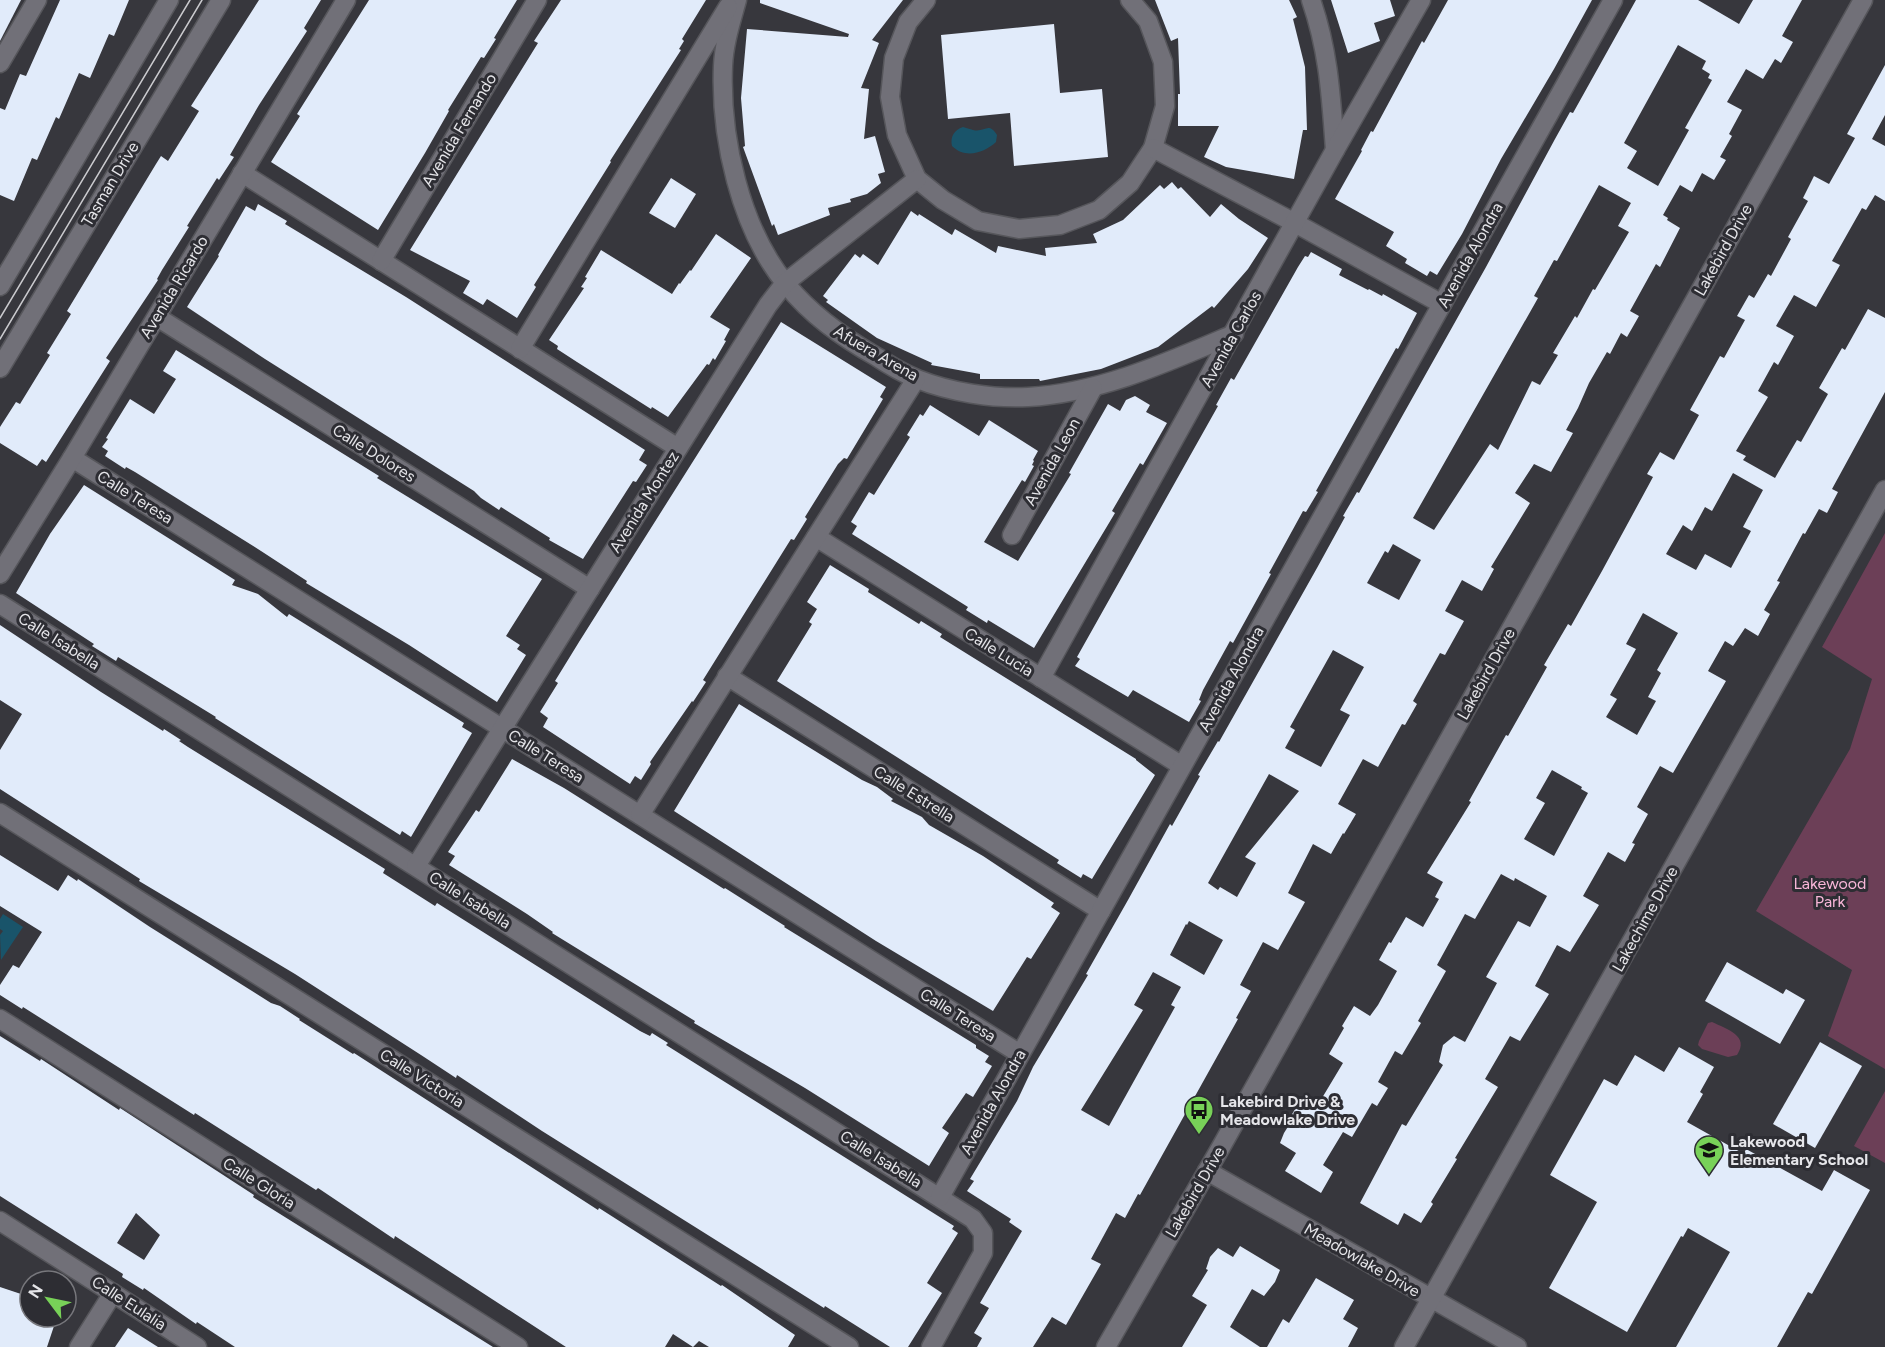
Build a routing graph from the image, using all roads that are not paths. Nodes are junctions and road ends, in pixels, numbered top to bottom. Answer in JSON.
{"nodes":[{"id":1,"x":38,"y":0,"type":"edge"},
{"id":2,"x":170,"y":0,"type":"edge"},
{"id":3,"x":220,"y":0,"type":"edge"},
{"id":4,"x":346,"y":0,"type":"edge"},
{"id":5,"x":537,"y":0,"type":"edge"},
{"id":6,"x":733,"y":0,"type":"edge"},
{"id":7,"x":737,"y":0,"type":"edge"},
{"id":8,"x":926,"y":0,"type":"edge"},
{"id":9,"x":1130,"y":0,"type":"edge"},
{"id":10,"x":1311,"y":0,"type":"edge"},
{"id":11,"x":1421,"y":0,"type":"edge"},
{"id":12,"x":1613,"y":0,"type":"edge"},
{"id":13,"x":1863,"y":0,"type":"edge"},
{"id":14,"x":0,"y":63,"type":"edge"},
{"id":15,"x":1154,"y":148,"type":"junction"},
{"id":16,"x":1335,"y":150,"type":"junction"},
{"id":17,"x":242,"y":174,"type":"junction"},
{"id":18,"x":917,"y":179,"type":"junction"},
{"id":19,"x":1296,"y":223,"type":"junction"},
{"id":20,"x":381,"y":261,"type":"junction"},
{"id":21,"x":784,"y":283,"type":"junction"},
{"id":22,"x":0,"y":286,"type":"edge"},
{"id":23,"x":1442,"y":304,"type":"junction"},
{"id":24,"x":157,"y":316,"type":"junction"},
{"id":25,"x":1234,"y":334,"type":"junction"},
{"id":26,"x":520,"y":349,"type":"junction"},
{"id":27,"x":0,"y":368,"type":"edge"},
{"id":28,"x":916,"y":379,"type":"junction"},
{"id":29,"x":1093,"y":388,"type":"junction"},
{"id":30,"x":678,"y":448,"type":"junction"},
{"id":31,"x":72,"y":458,"type":"junction"},
{"id":32,"x":1885,"y":490,"type":"edge"},
{"id":33,"x":1012,"y":535,"type":"dead end"},
{"id":34,"x":816,"y":537,"type":"junction"},
{"id":35,"x":0,"y":573,"type":"edge"},
{"id":36,"x":590,"y":589,"type":"junction"},
{"id":37,"x":0,"y":604,"type":"edge"},
{"id":38,"x":727,"y":676,"type":"junction"},
{"id":39,"x":1041,"y":678,"type":"junction"},
{"id":40,"x":503,"y":729,"type":"junction"},
{"id":41,"x":1182,"y":766,"type":"junction"},
{"id":42,"x":0,"y":813,"type":"edge"},
{"id":43,"x":640,"y":815,"type":"junction"},
{"id":44,"x":416,"y":866,"type":"junction"},
{"id":45,"x":1101,"y":911,"type":"junction"},
{"id":46,"x":0,"y":1019,"type":"edge"},
{"id":47,"x":1020,"y":1054,"type":"junction"},
{"id":48,"x":1207,"y":1172,"type":"junction"},
{"id":49,"x":940,"y":1197,"type":"junction"},
{"id":50,"x":0,"y":1221,"type":"edge"},
{"id":51,"x":113,"y":1293,"type":"junction"},
{"id":52,"x":1431,"y":1299,"type":"junction"},
{"id":53,"x":844,"y":1346,"type":"edge"},
{"id":54,"x":79,"y":1347,"type":"edge"},
{"id":55,"x":197,"y":1347,"type":"edge"},
{"id":56,"x":518,"y":1347,"type":"edge"},
{"id":57,"x":931,"y":1347,"type":"edge"},
{"id":58,"x":1106,"y":1347,"type":"edge"},
{"id":59,"x":1404,"y":1347,"type":"edge"},
{"id":60,"x":1517,"y":1347,"type":"edge"}],
"edges":[{"from":1,"to":14,"type":"street"},
{"from":2,"to":22,"type":"street"},
{"from":3,"to":27,"type":"street","name":"Tasman Drive"},
{"from":4,"to":17,"type":"street","name":"Avenida Ricardo"},
{"from":5,"to":20,"type":"street","name":"Avenida Fernando"},
{"from":6,"to":26,"type":"street"},
{"from":7,"to":21,"type":"street","name":"Afuera Arena"},
{"from":8,"to":18,"type":"street"},
{"from":9,"to":15,"type":"street"},
{"from":10,"to":16,"type":"street"},
{"from":11,"to":16,"type":"street","name":"Avenida Carlos"},
{"from":12,"to":23,"type":"street","name":"Avenida Alondra"},
{"from":13,"to":48,"type":"street","name":"Lakebird Drive"},
{"from":15,"to":18,"type":"street"},
{"from":15,"to":19,"type":"street"},
{"from":16,"to":19,"type":"street","name":"Avenida Carlos"},
{"from":17,"to":20,"type":"street"},
{"from":17,"to":24,"type":"street","name":"Avenida Ricardo"},
{"from":18,"to":21,"type":"street","name":"Avenida Montez"},
{"from":19,"to":23,"type":"street"},
{"from":19,"to":25,"type":"street","name":"Avenida Carlos"},
{"from":20,"to":26,"type":"street"},
{"from":21,"to":28,"type":"street","name":"Afuera Arena"},
{"from":21,"to":30,"type":"street","name":"Avenida Montez"},
{"from":23,"to":41,"type":"street","name":"Avenida Alondra"},
{"from":24,"to":31,"type":"street","name":"Avenida Ricardo"},
{"from":24,"to":36,"type":"street","name":"Calle Dolores"},
{"from":25,"to":29,"type":"street","name":"Afuera Arena"},
{"from":25,"to":39,"type":"street","name":"Avenida Carlos"},
{"from":26,"to":30,"type":"street"},
{"from":28,"to":29,"type":"street","name":"Afuera Arena"},
{"from":28,"to":34,"type":"street"},
{"from":29,"to":33,"type":"street","name":"Avenida Leon"},
{"from":30,"to":36,"type":"street","name":"Avenida Montez"},
{"from":31,"to":35,"type":"street","name":"Avenida Ricardo"},
{"from":31,"to":40,"type":"street","name":"Calle Teresa"},
{"from":32,"to":52,"type":"street","name":"Lakechime Drive"},
{"from":34,"to":38,"type":"street"},
{"from":34,"to":39,"type":"street","name":"Calle Lucia"},
{"from":36,"to":40,"type":"street","name":"Avenida Montez"},
{"from":37,"to":44,"type":"street","name":"Calle Isabella"},
{"from":38,"to":43,"type":"street"},
{"from":38,"to":45,"type":"street","name":"Calle Estrella"},
{"from":39,"to":41,"type":"street","name":"Calle Lucia"},
{"from":40,"to":43,"type":"street","name":"Calle Teresa"},
{"from":40,"to":44,"type":"street","name":"Avenida Montez"},
{"from":41,"to":45,"type":"street","name":"Avenida Alondra"},
{"from":42,"to":53,"type":"street","name":"Calle Victoria"},
{"from":43,"to":47,"type":"street","name":"Calle Teresa"},
{"from":44,"to":49,"type":"street","name":"Calle Isabella"},
{"from":45,"to":47,"type":"street","name":"Avenida Alondra"},
{"from":46,"to":56,"type":"street","name":"Calle Gloria"},
{"from":47,"to":49,"type":"street","name":"Avenida Alondra"},
{"from":48,"to":52,"type":"street","name":"Meadowlake Drive"},
{"from":48,"to":58,"type":"street","name":"Lakebird Drive"},
{"from":49,"to":57,"type":"street"},
{"from":50,"to":51,"type":"street","name":"Calle Eulalia"},
{"from":51,"to":54,"type":"street"},
{"from":51,"to":55,"type":"street","name":"Calle Eulalia"},
{"from":52,"to":59,"type":"street","name":"Lakechime Drive"},
{"from":52,"to":60,"type":"street","name":"Meadowlake Drive"}]}
